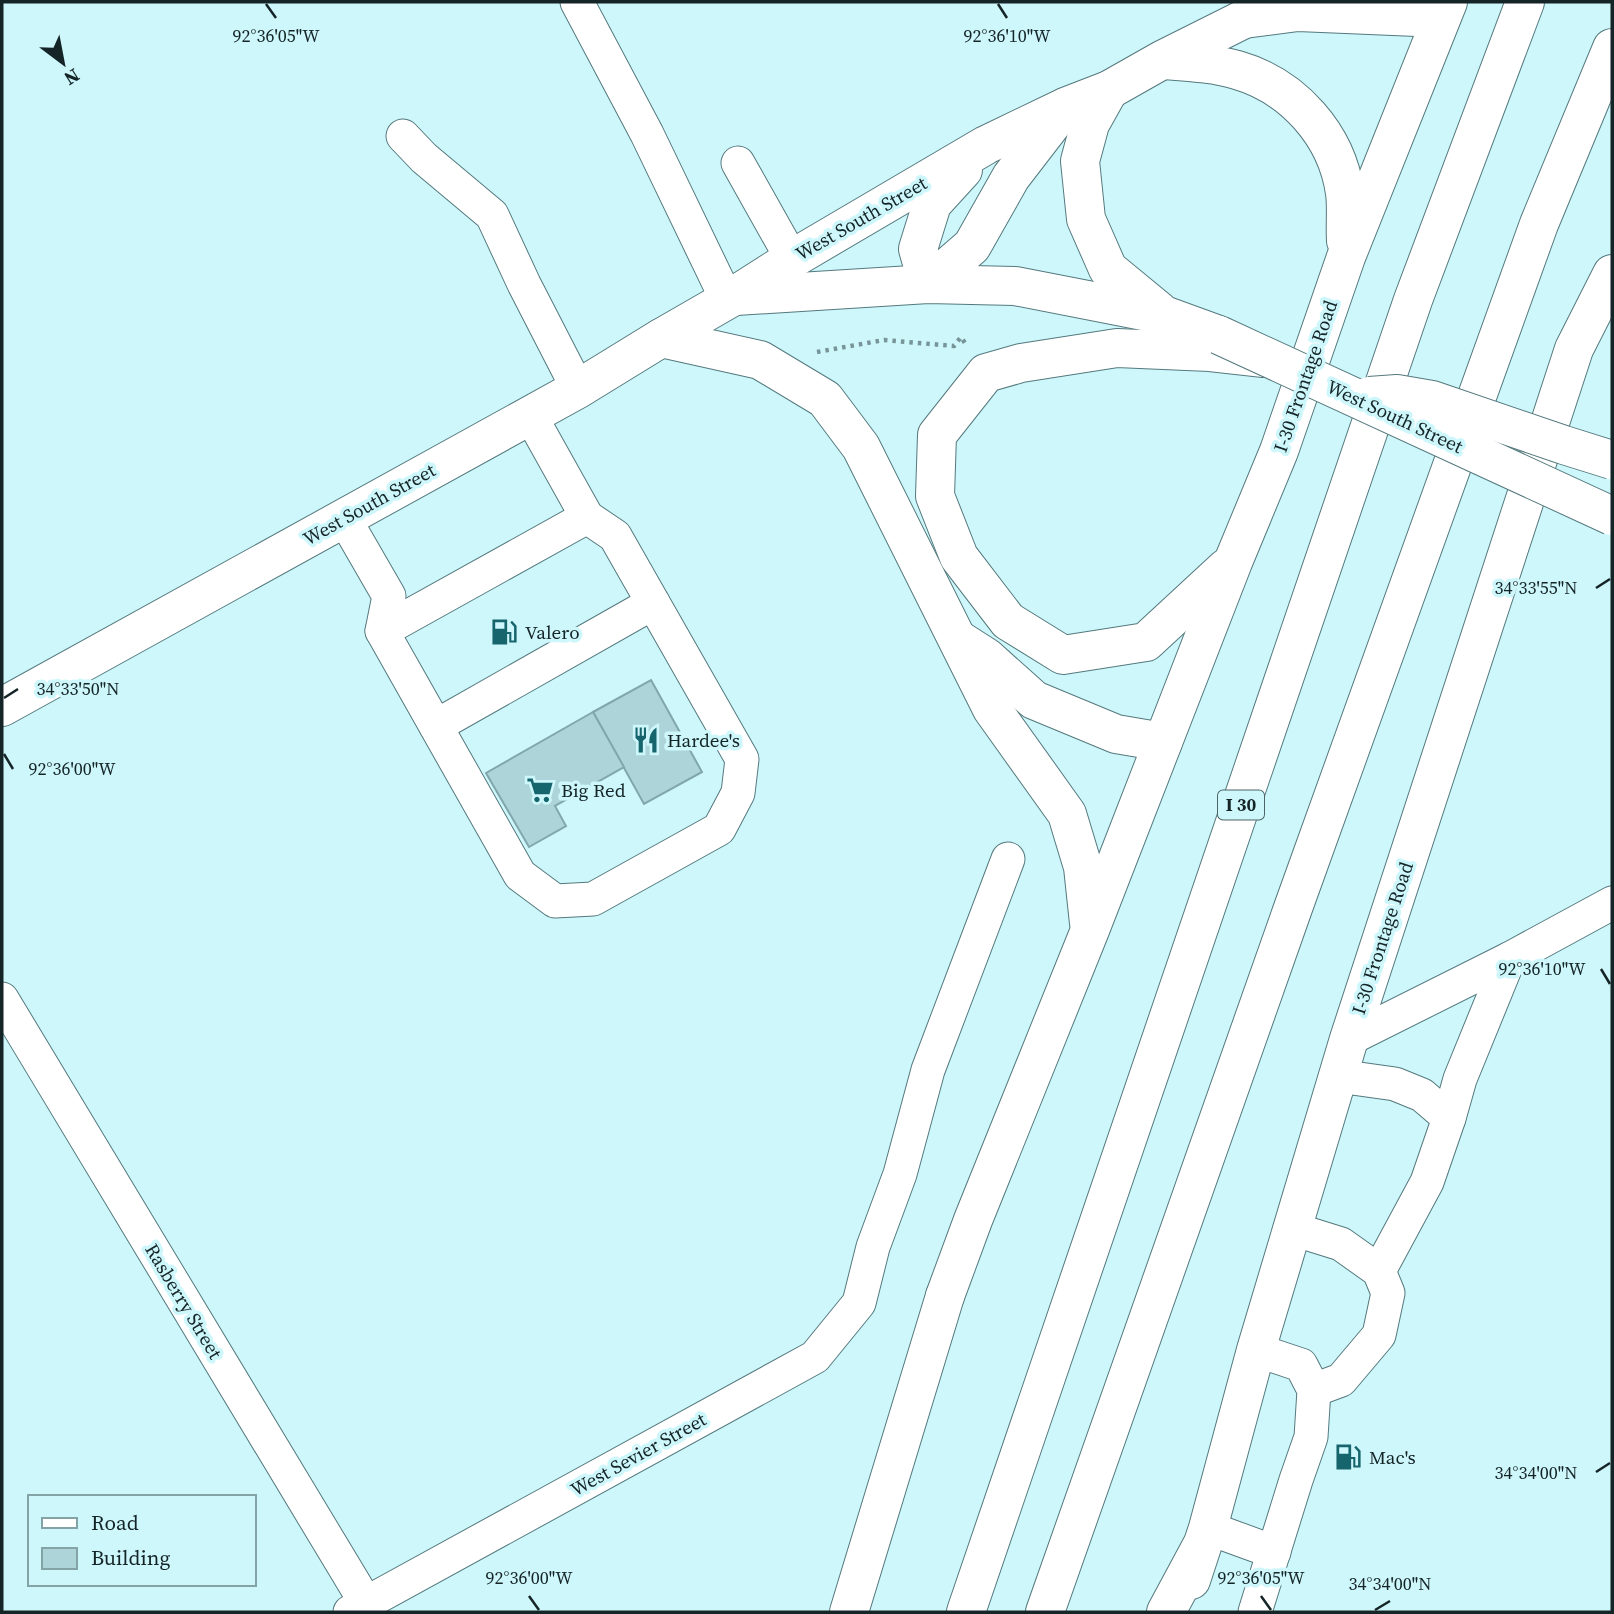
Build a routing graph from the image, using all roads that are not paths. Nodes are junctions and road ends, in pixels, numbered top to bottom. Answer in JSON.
{"nodes":[{"id":1,"x":577,"y":2,"type":"edge"},
{"id":2,"x":1525,"y":2,"type":"edge"},
{"id":3,"x":1256,"y":10,"type":"edge"},
{"id":4,"x":1445,"y":10,"type":"edge"},
{"id":5,"x":1612,"y":48,"type":"edge"},
{"id":6,"x":1162,"y":60,"type":"junction"},
{"id":7,"x":1109,"y":90,"type":"junction"},
{"id":8,"x":1065,"y":107,"type":"junction"},
{"id":9,"x":403,"y":136,"type":"dead end"},
{"id":10,"x":986,"y":145,"type":"junction"},
{"id":11,"x":738,"y":163,"type":"dead end"},
{"id":12,"x":1346,"y":257,"type":"junction"},
{"id":13,"x":792,"y":258,"type":"junction"},
{"id":14,"x":1612,"y":274,"type":"edge"},
{"id":15,"x":928,"y":284,"type":"junction"},
{"id":16,"x":730,"y":298,"type":"junction"},
{"id":17,"x":1164,"y":315,"type":"junction"},
{"id":18,"x":661,"y":338,"type":"junction"},
{"id":19,"x":1273,"y":359,"type":"junction"},
{"id":20,"x":578,"y":389,"type":"junction"},
{"id":21,"x":1357,"y":397,"type":"junction"},
{"id":22,"x":530,"y":415,"type":"junction"},
{"id":23,"x":1612,"y":460,"type":"edge"},
{"id":24,"x":1612,"y":516,"type":"edge"},
{"id":25,"x":587,"y":517,"type":"junction"},
{"id":26,"x":344,"y":518,"type":"junction"},
{"id":27,"x":1233,"y":562,"type":"junction"},
{"id":28,"x":653,"y":603,"type":"junction"},
{"id":29,"x":382,"y":631,"type":"junction"},
{"id":30,"x":954,"y":636,"type":"junction"},
{"id":31,"x":4,"y":701,"type":"edge"},
{"id":32,"x":436,"y":726,"type":"junction"},
{"id":33,"x":1163,"y":742,"type":"junction"},
{"id":34,"x":1008,"y":859,"type":"dead end"},
{"id":35,"x":1612,"y":903,"type":"edge"},
{"id":36,"x":1090,"y":930,"type":"junction"},
{"id":37,"x":1509,"y":959,"type":"junction"},
{"id":38,"x":2,"y":999,"type":"edge"},
{"id":39,"x":1349,"y":1039,"type":"junction"},
{"id":40,"x":1338,"y":1076,"type":"junction"},
{"id":41,"x":1449,"y":1118,"type":"junction"},
{"id":42,"x":1293,"y":1230,"type":"junction"},
{"id":43,"x":1379,"y":1270,"type":"junction"},
{"id":44,"x":1256,"y":1350,"type":"junction"},
{"id":45,"x":1314,"y":1390,"type":"junction"},
{"id":46,"x":1204,"y":1538,"type":"junction"},
{"id":47,"x":1274,"y":1552,"type":"junction"},
{"id":48,"x":358,"y":1608,"type":"edge"},
{"id":49,"x":849,"y":1612,"type":"edge"},
{"id":50,"x":966,"y":1612,"type":"edge"},
{"id":51,"x":1045,"y":1612,"type":"edge"},
{"id":52,"x":1166,"y":1612,"type":"edge"},
{"id":53,"x":1181,"y":1612,"type":"edge"},
{"id":54,"x":1255,"y":1612,"type":"edge"}],
"edges":[{"from":1,"to":16,"type":"street"},
{"from":2,"to":50,"type":"main road","number":"I 30"},
{"from":3,"to":4,"type":"main road","name":"West South Street"},
{"from":3,"to":6,"type":"main road","name":"West South Street"},
{"from":4,"to":12,"type":"main road","name":"I-30 Frontage Road"},
{"from":5,"to":51,"type":"main road"},
{"from":6,"to":7,"type":"main road","name":"West South Street"},
{"from":6,"to":12,"type":"main road"},
{"from":7,"to":8,"type":"main road","name":"West South Street"},
{"from":7,"to":17,"type":"main road"},
{"from":8,"to":10,"type":"main road","name":"West South Street"},
{"from":8,"to":15,"type":"main road"},
{"from":9,"to":20,"type":"street"},
{"from":10,"to":13,"type":"main road","name":"West South Street"},
{"from":10,"to":15,"type":"main road"},
{"from":11,"to":13,"type":"street"},
{"from":12,"to":27,"type":"main road","name":"I-30 Frontage Road"},
{"from":13,"to":16,"type":"main road","name":"West South Street"},
{"from":14,"to":39,"type":"main road","name":"I-30 Frontage Road"},
{"from":15,"to":16,"type":"main road","name":"West South Street"},
{"from":15,"to":17,"type":"main road","name":"West South Street"},
{"from":16,"to":18,"type":"main road","name":"West South Street"},
{"from":17,"to":19,"type":"main road","name":"West South Street","bridge":true},
{"from":18,"to":20,"type":"main road","name":"West South Street"},
{"from":18,"to":30,"type":"main road"},
{"from":19,"to":21,"type":"main road","name":"West South Street","bridge":true},
{"from":19,"to":27,"type":"main road"},
{"from":20,"to":22,"type":"main road","name":"West South Street"},
{"from":21,"to":23,"type":"main road","bridge":true},
{"from":21,"to":24,"type":"main road","name":"West South Street","bridge":true},
{"from":22,"to":25,"type":"street"},
{"from":22,"to":26,"type":"main road","name":"West South Street"},
{"from":25,"to":28,"type":"street"},
{"from":25,"to":29,"type":"street"},
{"from":26,"to":29,"type":"street"},
{"from":26,"to":31,"type":"main road","name":"West South Street"},
{"from":27,"to":33,"type":"main road","name":"I-30 Frontage Road"},
{"from":28,"to":32,"type":"street"},
{"from":28,"to":32,"type":"street"},
{"from":29,"to":32,"type":"street"},
{"from":30,"to":33,"type":"main road"},
{"from":30,"to":36,"type":"main road"},
{"from":33,"to":36,"type":"main road","name":"I-30 Frontage Road"},
{"from":34,"to":48,"type":"street","name":"West Sevier Street"},
{"from":35,"to":37,"type":"street"},
{"from":36,"to":49,"type":"main road","name":"I-30 Frontage Road"},
{"from":37,"to":39,"type":"street"},
{"from":37,"to":41,"type":"street"},
{"from":38,"to":48,"type":"street","name":"Rasberry Street"},
{"from":39,"to":40,"type":"main road","name":"I-30 Frontage Road"},
{"from":40,"to":41,"type":"street"},
{"from":40,"to":42,"type":"main road","name":"I-30 Frontage Road"},
{"from":41,"to":43,"type":"street"},
{"from":42,"to":43,"type":"street"},
{"from":42,"to":44,"type":"main road","name":"I-30 Frontage Road"},
{"from":43,"to":45,"type":"street"},
{"from":44,"to":45,"type":"street"},
{"from":44,"to":46,"type":"main road","name":"I-30 Frontage Road"},
{"from":45,"to":47,"type":"street"},
{"from":46,"to":47,"type":"street"},
{"from":46,"to":52,"type":"main road"},
{"from":46,"to":53,"type":"main road","name":"I-30 Frontage Road"},
{"from":47,"to":54,"type":"street"}]}
